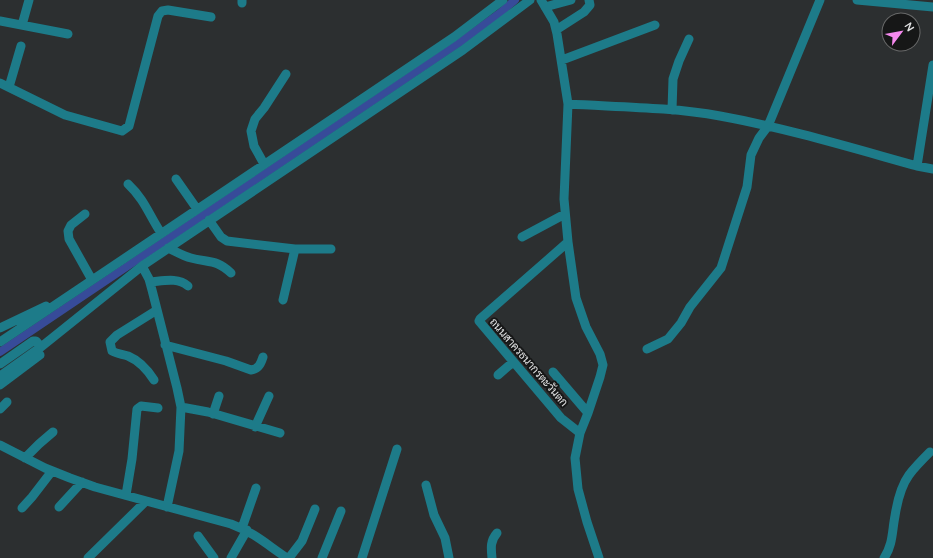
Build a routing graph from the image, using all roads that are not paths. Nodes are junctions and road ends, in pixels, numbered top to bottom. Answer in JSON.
{"nodes":[{"id":1,"x":29,"y":0,"type":"edge"},
{"id":2,"x":503,"y":0,"type":"edge"},
{"id":3,"x":530,"y":0,"type":"edge"},
{"id":4,"x":571,"y":0,"type":"edge"},
{"id":5,"x":589,"y":0,"type":"edge"},
{"id":6,"x":820,"y":0,"type":"edge"},
{"id":7,"x":857,"y":0,"type":"edge"},
{"id":8,"x":878,"y":1,"type":"edge"},
{"id":9,"x":543,"y":3,"type":"edge"},
{"id":10,"x":933,"y":7,"type":"edge"},
{"id":11,"x":211,"y":17,"type":"dead end"},
{"id":12,"x":0,"y":21,"type":"edge"},
{"id":13,"x":22,"y":25,"type":"junction"},
{"id":14,"x":655,"y":26,"type":"dead end"},
{"id":15,"x":556,"y":30,"type":"junction"},
{"id":16,"x":68,"y":34,"type":"dead end"},
{"id":17,"x":689,"y":40,"type":"dead end"},
{"id":18,"x":21,"y":46,"type":"dead end"},
{"id":19,"x":562,"y":60,"type":"junction"},
{"id":20,"x":933,"y":65,"type":"edge"},
{"id":21,"x":286,"y":74,"type":"dead end"},
{"id":22,"x":0,"y":83,"type":"edge"},
{"id":23,"x":9,"y":87,"type":"junction"},
{"id":24,"x":568,"y":104,"type":"junction"},
{"id":25,"x":672,"y":110,"type":"junction"},
{"id":26,"x":768,"y":126,"type":"junction"},
{"id":27,"x":264,"y":164,"type":"junction"},
{"id":28,"x":917,"y":166,"type":"junction"},
{"id":29,"x":933,"y":169,"type":"edge"},
{"id":30,"x":176,"y":179,"type":"dead end"},
{"id":31,"x":128,"y":184,"type":"dead end"},
{"id":32,"x":197,"y":209,"type":"junction"},
{"id":33,"x":85,"y":214,"type":"dead end"},
{"id":34,"x":565,"y":214,"type":"junction"},
{"id":35,"x":210,"y":220,"type":"junction"},
{"id":36,"x":162,"y":233,"type":"junction"},
{"id":37,"x":522,"y":237,"type":"dead end"},
{"id":38,"x":568,"y":242,"type":"junction"},
{"id":39,"x":168,"y":248,"type":"junction"},
{"id":40,"x":295,"y":248,"type":"junction"},
{"id":41,"x":331,"y":249,"type":"dead end"},
{"id":42,"x":142,"y":266,"type":"junction"},
{"id":43,"x":231,"y":273,"type":"dead end"},
{"id":44,"x":92,"y":280,"type":"junction"},
{"id":45,"x":150,"y":282,"type":"junction"},
{"id":46,"x":188,"y":286,"type":"dead end"},
{"id":47,"x":71,"y":294,"type":"junction"},
{"id":48,"x":283,"y":300,"type":"dead end"},
{"id":49,"x":157,"y":310,"type":"junction"},
{"id":50,"x":0,"y":328,"type":"edge"},
{"id":51,"x":56,"y":335,"type":"junction"},
{"id":52,"x":0,"y":342,"type":"edge"},
{"id":53,"x":165,"y":345,"type":"junction"},
{"id":54,"x":41,"y":347,"type":"junction"},
{"id":55,"x":646,"y":349,"type":"dead end"},
{"id":56,"x":263,"y":357,"type":"dead end"},
{"id":57,"x":513,"y":362,"type":"junction"},
{"id":58,"x":0,"y":364,"type":"edge"},
{"id":59,"x":553,"y":372,"type":"dead end"},
{"id":60,"x":498,"y":375,"type":"dead end"},
{"id":61,"x":0,"y":376,"type":"edge"},
{"id":62,"x":154,"y":380,"type":"dead end"},
{"id":63,"x":0,"y":385,"type":"edge"},
{"id":64,"x":219,"y":396,"type":"dead end"},
{"id":65,"x":269,"y":396,"type":"dead end"},
{"id":66,"x":7,"y":402,"type":"dead end"},
{"id":67,"x":181,"y":407,"type":"junction"},
{"id":68,"x":158,"y":408,"type":"dead end"},
{"id":69,"x":0,"y":409,"type":"edge"},
{"id":70,"x":588,"y":413,"type":"junction"},
{"id":71,"x":213,"y":414,"type":"junction"},
{"id":72,"x":255,"y":427,"type":"junction"},
{"id":73,"x":53,"y":432,"type":"dead end"},
{"id":74,"x":280,"y":433,"type":"dead end"},
{"id":75,"x":580,"y":433,"type":"junction"},
{"id":76,"x":0,"y":446,"type":"edge"},
{"id":77,"x":397,"y":450,"type":"dead end"},
{"id":78,"x":930,"y":452,"type":"dead end"},
{"id":79,"x":26,"y":458,"type":"junction"},
{"id":80,"x":52,"y":471,"type":"junction"},
{"id":81,"x":82,"y":482,"type":"junction"},
{"id":82,"x":426,"y":485,"type":"dead end"},
{"id":83,"x":256,"y":488,"type":"dead end"},
{"id":84,"x":126,"y":495,"type":"junction"},
{"id":85,"x":146,"y":501,"type":"junction"},
{"id":86,"x":59,"y":507,"type":"dead end"},
{"id":87,"x":167,"y":507,"type":"junction"},
{"id":88,"x":22,"y":508,"type":"dead end"},
{"id":89,"x":315,"y":509,"type":"dead end"},
{"id":90,"x":341,"y":512,"type":"dead end"},
{"id":91,"x":244,"y":529,"type":"junction"},
{"id":92,"x":497,"y":533,"type":"dead end"},
{"id":93,"x":198,"y":536,"type":"dead end"},
{"id":94,"x":88,"y":558,"type":"edge"},
{"id":95,"x":214,"y":558,"type":"edge"},
{"id":96,"x":231,"y":558,"type":"edge"},
{"id":97,"x":288,"y":558,"type":"edge"},
{"id":98,"x":322,"y":558,"type":"edge"},
{"id":99,"x":362,"y":558,"type":"edge"},
{"id":100,"x":450,"y":558,"type":"edge"},
{"id":101,"x":492,"y":558,"type":"edge"},
{"id":102,"x":599,"y":558,"type":"edge"},
{"id":103,"x":884,"y":558,"type":"edge"}],
"edges":[{"from":1,"to":13,"type":"street"},
{"from":2,"to":27,"type":"street"},
{"from":3,"to":35,"type":"street"},
{"from":4,"to":9,"type":"street"},
{"from":5,"to":15,"type":"street"},
{"from":6,"to":26,"type":"street"},
{"from":7,"to":8,"type":"street"},
{"from":8,"to":10,"type":"street"},
{"from":9,"to":15,"type":"street"},
{"from":11,"to":23,"type":"street"},
{"from":12,"to":13,"type":"street"},
{"from":13,"to":16,"type":"street"},
{"from":14,"to":19,"type":"street"},
{"from":15,"to":19,"type":"street"},
{"from":17,"to":25,"type":"street"},
{"from":18,"to":23,"type":"street"},
{"from":19,"to":24,"type":"street"},
{"from":20,"to":28,"type":"street"},
{"from":21,"to":27,"type":"street"},
{"from":22,"to":23,"type":"street"},
{"from":24,"to":25,"type":"street"},
{"from":24,"to":34,"type":"street"},
{"from":25,"to":26,"type":"street"},
{"from":26,"to":28,"type":"street"},
{"from":26,"to":55,"type":"street"},
{"from":27,"to":32,"type":"street"},
{"from":28,"to":29,"type":"street"},
{"from":30,"to":32,"type":"street"},
{"from":31,"to":36,"type":"street"},
{"from":32,"to":36,"type":"street"},
{"from":33,"to":44,"type":"street"},
{"from":34,"to":37,"type":"street"},
{"from":34,"to":38,"type":"street"},
{"from":35,"to":39,"type":"street"},
{"from":35,"to":40,"type":"street"},
{"from":36,"to":44,"type":"street"},
{"from":38,"to":57,"type":"street","name":"ถนนสาครธนากรตะวันตก"},
{"from":38,"to":70,"type":"street"},
{"from":39,"to":42,"type":"street"},
{"from":39,"to":43,"type":"street"},
{"from":40,"to":41,"type":"street"},
{"from":40,"to":48,"type":"street"},
{"from":42,"to":45,"type":"street"},
{"from":42,"to":51,"type":"street"},
{"from":44,"to":47,"type":"street"},
{"from":45,"to":46,"type":"street"},
{"from":45,"to":49,"type":"street"},
{"from":47,"to":50,"type":"street"},
{"from":47,"to":52,"type":"street"},
{"from":49,"to":53,"type":"street"},
{"from":49,"to":62,"type":"street"},
{"from":51,"to":54,"type":"street"},
{"from":51,"to":63,"type":"street"},
{"from":53,"to":56,"type":"street"},
{"from":53,"to":67,"type":"street"},
{"from":54,"to":58,"type":"street"},
{"from":54,"to":61,"type":"street"},
{"from":57,"to":60,"type":"street"},
{"from":57,"to":75,"type":"street","name":"ถนนสาครธนากรตะวันตก"},
{"from":59,"to":70,"type":"street"},
{"from":64,"to":71,"type":"street"},
{"from":65,"to":72,"type":"street"},
{"from":66,"to":69,"type":"street"},
{"from":67,"to":71,"type":"street"},
{"from":67,"to":87,"type":"street"},
{"from":68,"to":84,"type":"street"},
{"from":70,"to":75,"type":"street"},
{"from":71,"to":72,"type":"street"},
{"from":72,"to":74,"type":"street"},
{"from":73,"to":79,"type":"street"},
{"from":75,"to":102,"type":"street"},
{"from":76,"to":79,"type":"street"},
{"from":77,"to":99,"type":"street"},
{"from":78,"to":103,"type":"street"},
{"from":79,"to":80,"type":"street"},
{"from":80,"to":81,"type":"street"},
{"from":80,"to":88,"type":"street"},
{"from":81,"to":84,"type":"street"},
{"from":81,"to":86,"type":"street"},
{"from":82,"to":100,"type":"street"},
{"from":83,"to":91,"type":"street"},
{"from":84,"to":85,"type":"street"},
{"from":85,"to":87,"type":"street"},
{"from":85,"to":94,"type":"street"},
{"from":87,"to":91,"type":"street"},
{"from":89,"to":97,"type":"street"},
{"from":90,"to":98,"type":"street"},
{"from":91,"to":96,"type":"street"},
{"from":91,"to":97,"type":"street"},
{"from":92,"to":101,"type":"street"},
{"from":93,"to":95,"type":"street"}]}
